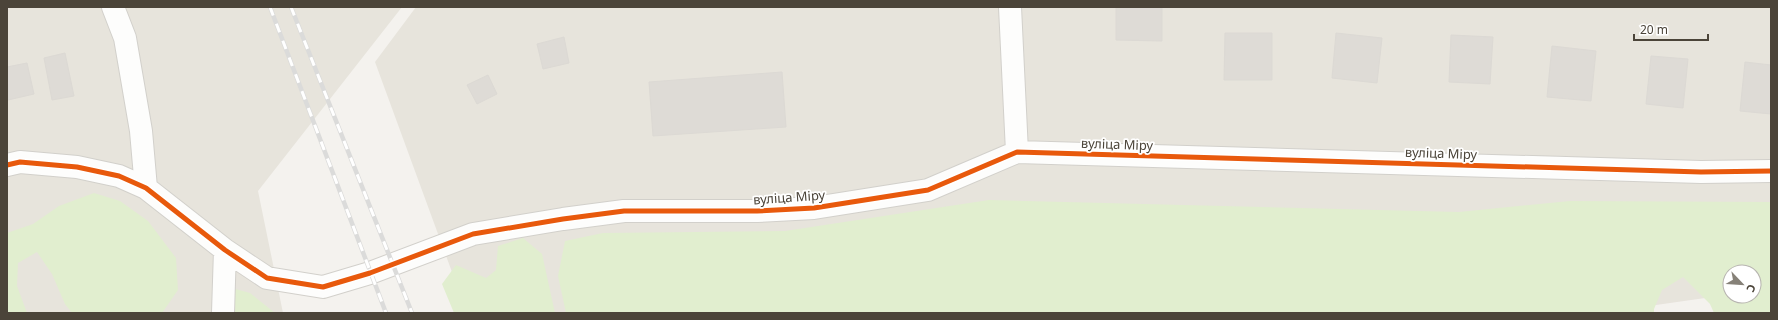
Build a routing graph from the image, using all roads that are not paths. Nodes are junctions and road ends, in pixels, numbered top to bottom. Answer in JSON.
{"nodes":[{"id":1,"x":113,"y":7,"type":"edge"},
{"id":2,"x":1010,"y":7,"type":"edge"},
{"id":3,"x":1017,"y":152,"type":"junction"},
{"id":4,"x":7,"y":165,"type":"edge"},
{"id":5,"x":1771,"y":171,"type":"edge"},
{"id":6,"x":146,"y":188,"type":"junction"},
{"id":7,"x":225,"y":250,"type":"junction"},
{"id":8,"x":223,"y":313,"type":"edge"}],
"edges":[{"from":1,"to":6,"type":"street"},
{"from":2,"to":3,"type":"street"},
{"from":3,"to":5,"type":"street","name":"вуліца Міру"},
{"from":3,"to":7,"type":"street","name":"вуліца Міру"},
{"from":4,"to":6,"type":"street","name":"вуліца Міру"},
{"from":6,"to":7,"type":"street","name":"вуліца Міру"},
{"from":7,"to":8,"type":"street"}]}
